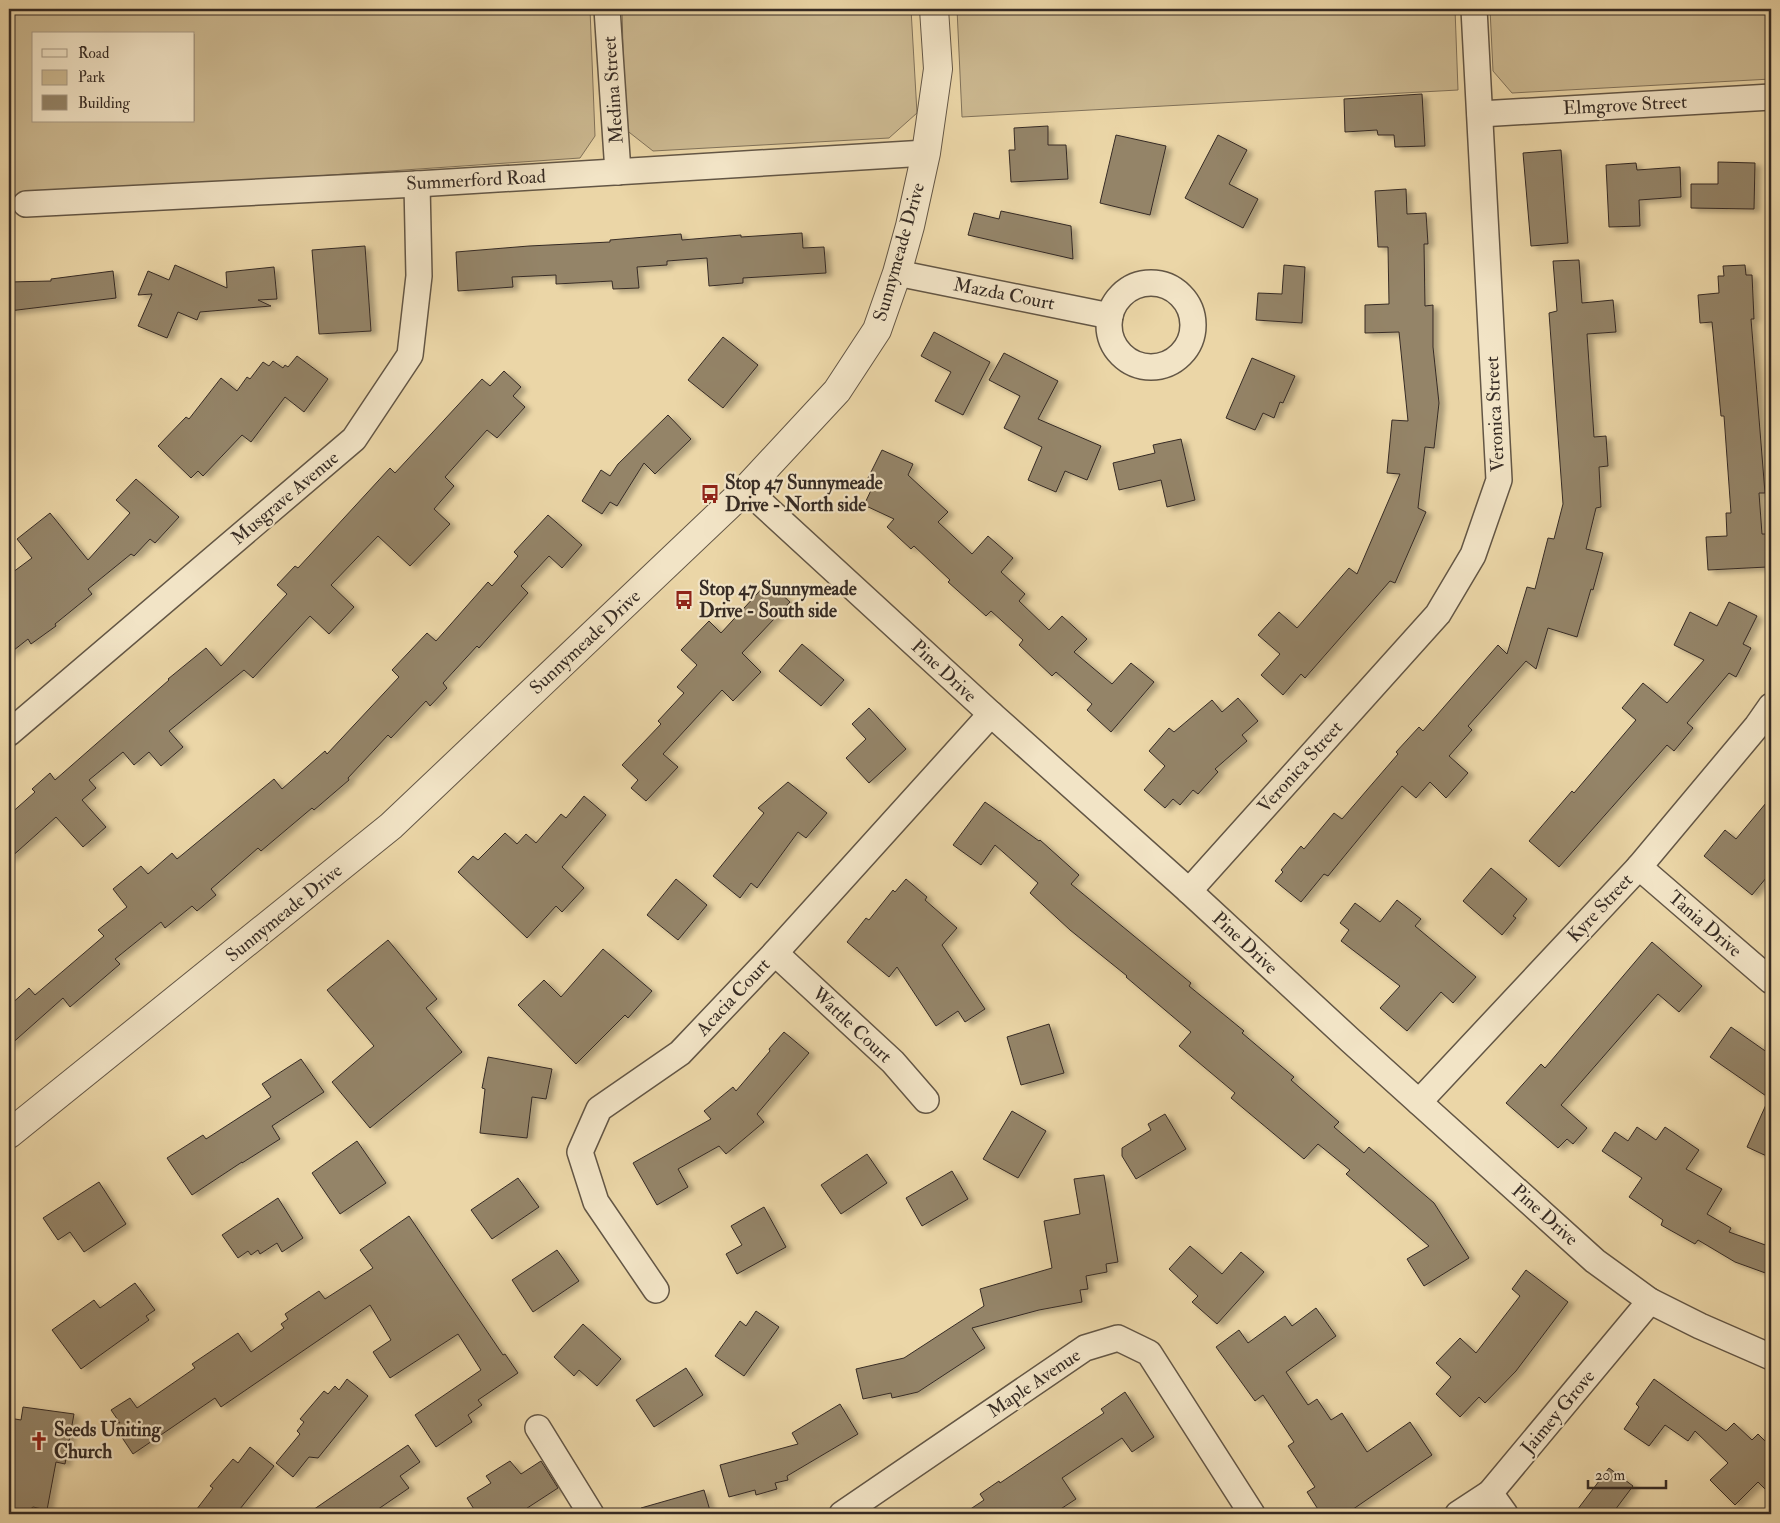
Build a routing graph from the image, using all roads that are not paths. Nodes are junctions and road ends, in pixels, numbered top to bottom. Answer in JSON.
{"nodes":[{"id":1,"x":608,"y":9,"type":"edge"},
{"id":2,"x":934,"y":9,"type":"edge"},
{"id":3,"x":1474,"y":9,"type":"edge"},
{"id":4,"x":1771,"y":97,"type":"edge"},
{"id":5,"x":1480,"y":114,"type":"junction"},
{"id":6,"x":926,"y":153,"type":"junction"},
{"id":7,"x":618,"y":172,"type":"junction"},
{"id":8,"x":417,"y":184,"type":"junction"},
{"id":9,"x":26,"y":204,"type":"dead end"},
{"id":10,"x":897,"y":273,"type":"junction"},
{"id":11,"x":1110,"y":316,"type":"dead end"},
{"id":12,"x":746,"y":489,"type":"junction"},
{"id":13,"x":1771,"y":706,"type":"edge"},
{"id":14,"x":991,"y":714,"type":"junction"},
{"id":15,"x":10,"y":729,"type":"edge"},
{"id":16,"x":1639,"y":867,"type":"junction"},
{"id":17,"x":1189,"y":891,"type":"junction"},
{"id":18,"x":774,"y":953,"type":"junction"},
{"id":19,"x":1771,"y":981,"type":"edge"},
{"id":20,"x":926,"y":1100,"type":"dead end"},
{"id":21,"x":1419,"y":1102,"type":"junction"},
{"id":22,"x":9,"y":1134,"type":"edge"},
{"id":23,"x":656,"y":1290,"type":"dead end"},
{"id":24,"x":1650,"y":1301,"type":"junction"},
{"id":25,"x":1771,"y":1357,"type":"edge"},
{"id":26,"x":538,"y":1428,"type":"dead end"},
{"id":27,"x":1490,"y":1493,"type":"junction"},
{"id":28,"x":591,"y":1514,"type":"edge"},
{"id":29,"x":842,"y":1514,"type":"edge"},
{"id":30,"x":1252,"y":1514,"type":"edge"},
{"id":31,"x":1458,"y":1514,"type":"edge"},
{"id":32,"x":1505,"y":1514,"type":"edge"}],
"edges":[{"from":1,"to":7,"type":"street","name":"Medina Street"},
{"from":2,"to":6,"type":"street","name":"Sunnymeade Drive"},
{"from":3,"to":5,"type":"street","name":"Veronica Street"},
{"from":4,"to":5,"type":"street","name":"Elmgrove Street"},
{"from":5,"to":17,"type":"street","name":"Veronica Street"},
{"from":6,"to":7,"type":"street","name":"Summerford Road"},
{"from":6,"to":10,"type":"street","name":"Sunnymeade Drive"},
{"from":7,"to":8,"type":"street","name":"Summerford Road"},
{"from":8,"to":9,"type":"street","name":"Summerford Road"},
{"from":8,"to":15,"type":"street","name":"Musgrave Avenue"},
{"from":10,"to":11,"type":"street","name":"Mazda Court"},
{"from":10,"to":12,"type":"street","name":"Sunnymeade Drive"},
{"from":12,"to":14,"type":"street","name":"Pine Drive"},
{"from":12,"to":22,"type":"street","name":"Sunnymeade Drive"},
{"from":13,"to":16,"type":"street","name":"Kyre Street"},
{"from":14,"to":17,"type":"street","name":"Pine Drive"},
{"from":14,"to":18,"type":"street","name":"Acacia Court"},
{"from":16,"to":19,"type":"street","name":"Tania Drive"},
{"from":16,"to":21,"type":"street","name":"Kyre Street"},
{"from":17,"to":21,"type":"street","name":"Pine Drive"},
{"from":18,"to":20,"type":"street","name":"Wattle Court"},
{"from":18,"to":23,"type":"street","name":"Acacia Court"},
{"from":21,"to":24,"type":"street","name":"Pine Drive"},
{"from":24,"to":25,"type":"street","name":"Pine Drive"},
{"from":24,"to":27,"type":"street","name":"Jaimey Grove"},
{"from":26,"to":28,"type":"street"},
{"from":27,"to":31,"type":"street","name":"Jaimey Grove"},
{"from":27,"to":32,"type":"street"},
{"from":29,"to":30,"type":"street","name":"Maple Avenue"}]}
